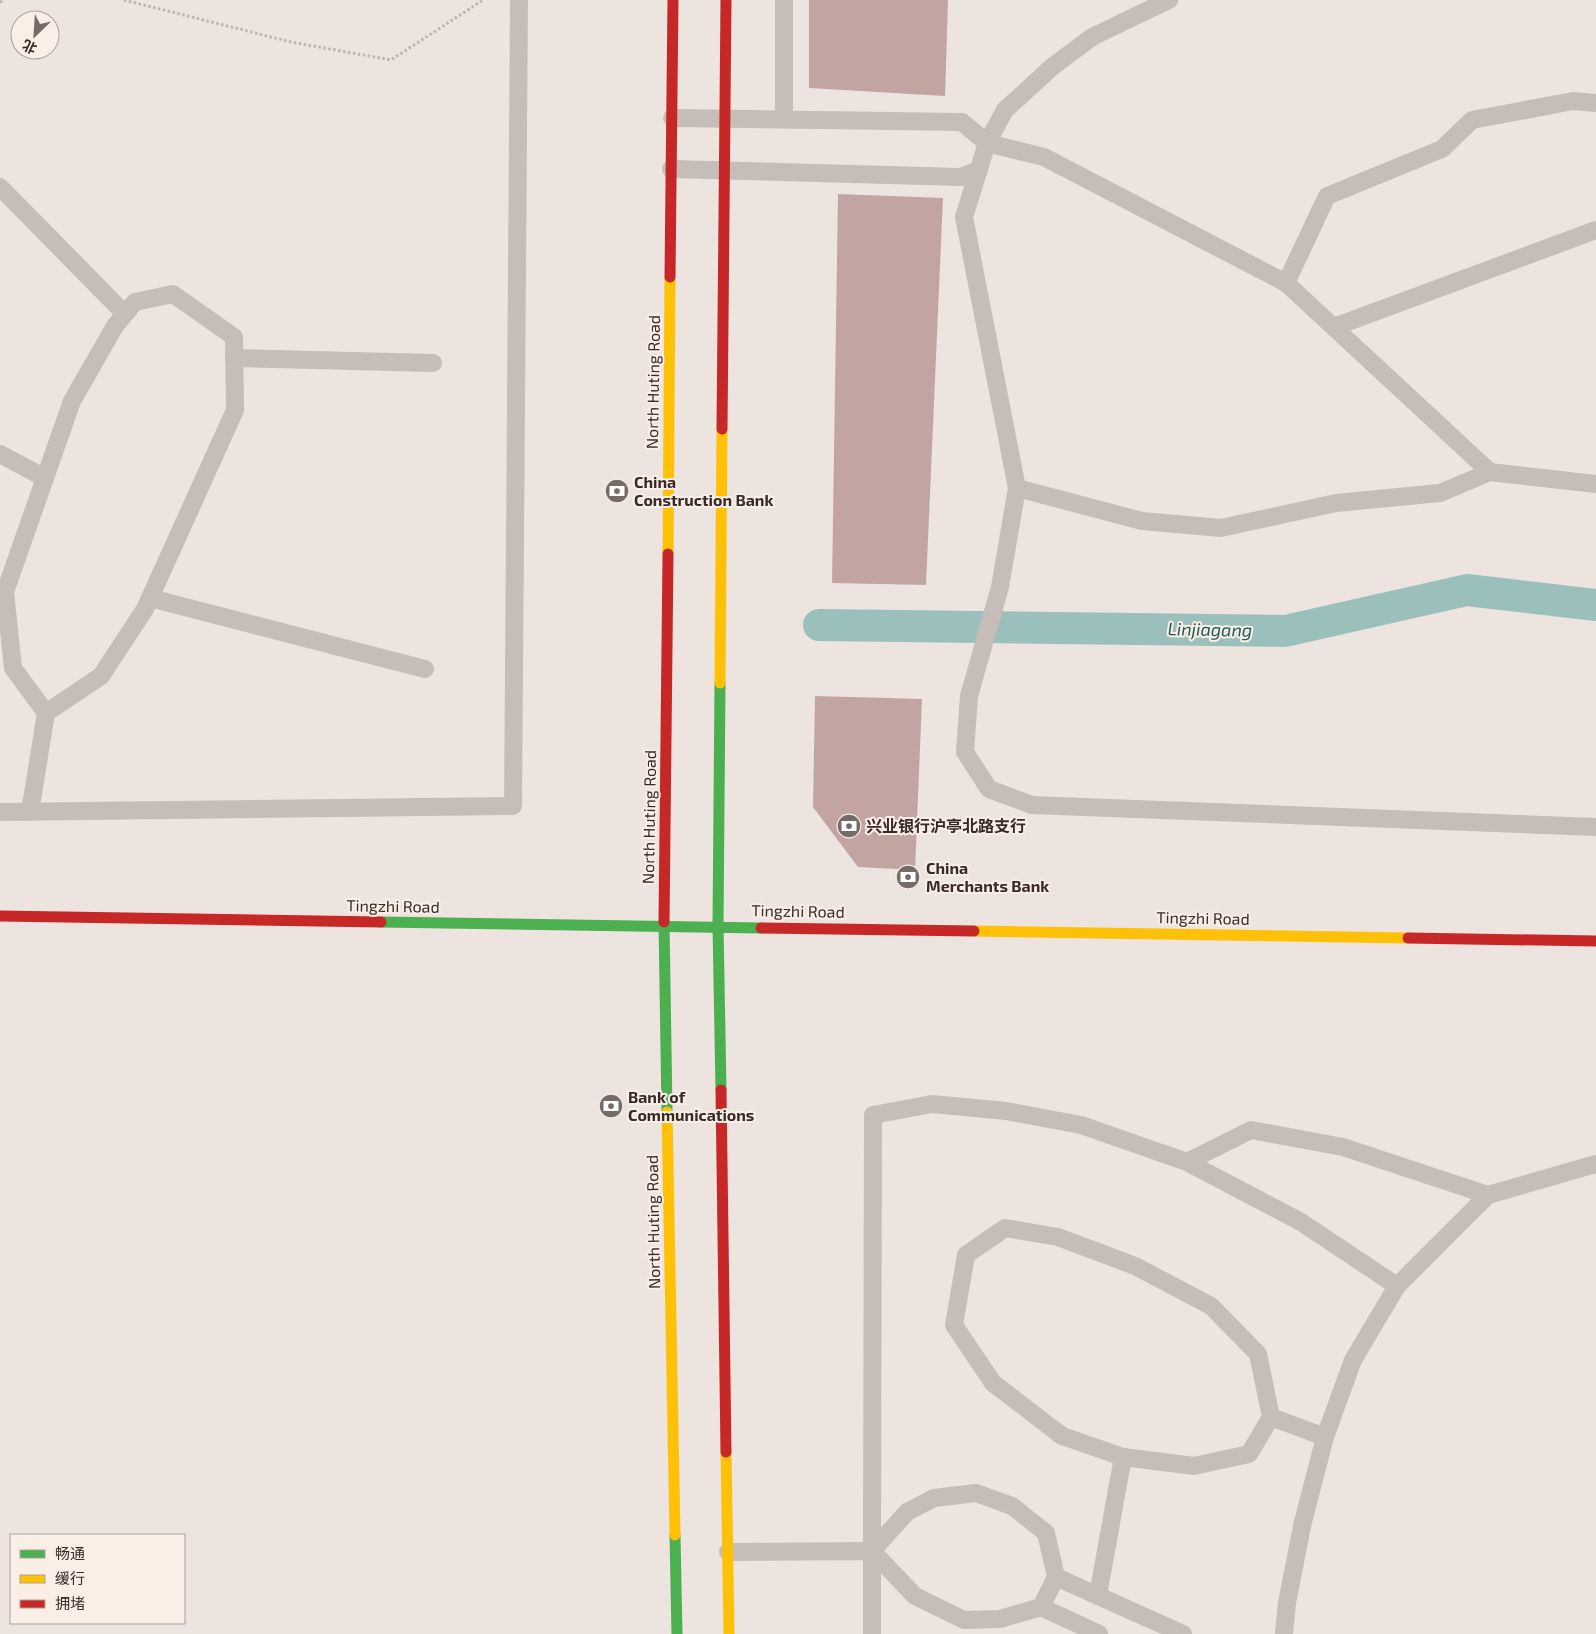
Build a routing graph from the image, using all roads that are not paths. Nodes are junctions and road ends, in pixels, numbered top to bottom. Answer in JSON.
{"nodes":[{"id":1,"x":519,"y":0,"type":"edge"},
{"id":2,"x":673,"y":0,"type":"edge"},
{"id":3,"x":726,"y":0,"type":"edge"},
{"id":4,"x":784,"y":0,"type":"edge"},
{"id":5,"x":1169,"y":0,"type":"edge"},
{"id":6,"x":1596,"y":103,"type":"edge"},
{"id":7,"x":784,"y":108,"type":"dead end"},
{"id":8,"x":672,"y":118,"type":"junction"},
{"id":9,"x":725,"y":119,"type":"junction"},
{"id":10,"x":987,"y":143,"type":"junction"},
{"id":11,"x":671,"y":169,"type":"junction"},
{"id":12,"x":724,"y":170,"type":"junction"},
{"id":13,"x":978,"y":170,"type":"junction"},
{"id":14,"x":0,"y":187,"type":"edge"},
{"id":15,"x":1596,"y":230,"type":"edge"},
{"id":16,"x":1286,"y":283,"type":"junction"},
{"id":17,"x":125,"y":314,"type":"junction"},
{"id":18,"x":1334,"y":327,"type":"junction"},
{"id":19,"x":234,"y":358,"type":"junction"},
{"id":20,"x":433,"y":363,"type":"dead end"},
{"id":21,"x":0,"y":454,"type":"edge"},
{"id":22,"x":1490,"y":472,"type":"junction"},
{"id":23,"x":45,"y":478,"type":"junction"},
{"id":24,"x":1596,"y":484,"type":"edge"},
{"id":25,"x":1017,"y":488,"type":"junction"},
{"id":26,"x":150,"y":598,"type":"junction"},
{"id":27,"x":6,"y":653,"type":"edge"},
{"id":28,"x":425,"y":669,"type":"dead end"},
{"id":29,"x":46,"y":713,"type":"junction"},
{"id":30,"x":0,"y":812,"type":"edge"},
{"id":31,"x":30,"y":812,"type":"junction"},
{"id":32,"x":1596,"y":826,"type":"edge"},
{"id":33,"x":0,"y":916,"type":"edge"},
{"id":34,"x":718,"y":926,"type":"junction"},
{"id":35,"x":664,"y":927,"type":"junction"},
{"id":36,"x":1596,"y":941,"type":"edge"},
{"id":37,"x":1187,"y":1162,"type":"junction"},
{"id":38,"x":1596,"y":1164,"type":"edge"},
{"id":39,"x":1488,"y":1195,"type":"junction"},
{"id":40,"x":1397,"y":1286,"type":"junction"},
{"id":41,"x":1271,"y":1417,"type":"junction"},
{"id":42,"x":1325,"y":1437,"type":"junction"},
{"id":43,"x":1123,"y":1457,"type":"junction"},
{"id":44,"x":872,"y":1551,"type":"junction"},
{"id":45,"x":728,"y":1552,"type":"junction"},
{"id":46,"x":1056,"y":1577,"type":"junction"},
{"id":47,"x":1098,"y":1596,"type":"junction"},
{"id":48,"x":1041,"y":1607,"type":"junction"},
{"id":49,"x":677,"y":1634,"type":"edge"},
{"id":50,"x":729,"y":1634,"type":"edge"},
{"id":51,"x":872,"y":1634,"type":"edge"},
{"id":52,"x":1099,"y":1634,"type":"edge"},
{"id":53,"x":1183,"y":1634,"type":"edge"},
{"id":54,"x":1284,"y":1634,"type":"edge"}],
"edges":[{"from":1,"to":31,"type":"lane"},
{"from":2,"to":8,"type":"street","name":"North Huting Road"},
{"from":3,"to":9,"type":"street"},
{"from":4,"to":7,"type":"lane"},
{"from":5,"to":10,"type":"lane"},
{"from":6,"to":16,"type":"lane"},
{"from":8,"to":9,"type":"lane"},
{"from":8,"to":11,"type":"street","name":"North Huting Road"},
{"from":9,"to":10,"type":"lane"},
{"from":9,"to":12,"type":"street"},
{"from":10,"to":13,"type":"lane"},
{"from":10,"to":16,"type":"lane"},
{"from":11,"to":12,"type":"lane"},
{"from":11,"to":35,"type":"street","name":"North Huting Road"},
{"from":12,"to":13,"type":"lane"},
{"from":12,"to":34,"type":"street"},
{"from":13,"to":25,"type":"lane"},
{"from":14,"to":17,"type":"lane"},
{"from":15,"to":18,"type":"lane"},
{"from":16,"to":18,"type":"lane"},
{"from":17,"to":19,"type":"lane"},
{"from":17,"to":23,"type":"lane"},
{"from":18,"to":22,"type":"lane"},
{"from":19,"to":20,"type":"lane"},
{"from":19,"to":26,"type":"lane"},
{"from":21,"to":23,"type":"lane"},
{"from":22,"to":24,"type":"lane"},
{"from":22,"to":25,"type":"lane"},
{"from":23,"to":27,"type":"lane"},
{"from":25,"to":32,"type":"lane"},
{"from":26,"to":28,"type":"lane"},
{"from":26,"to":29,"type":"lane"},
{"from":27,"to":29,"type":"lane"},
{"from":29,"to":31,"type":"lane"},
{"from":30,"to":31,"type":"lane"},
{"from":33,"to":35,"type":"street","name":"Tingzhi Road"},
{"from":34,"to":35,"type":"street","name":"Tingzhi Road"},
{"from":34,"to":36,"type":"street","name":"Tingzhi Road"},
{"from":34,"to":45,"type":"street"},
{"from":35,"to":49,"type":"street","name":"North Huting Road"},
{"from":37,"to":39,"type":"lane"},
{"from":37,"to":40,"type":"lane"},
{"from":37,"to":44,"type":"lane"},
{"from":38,"to":39,"type":"lane"},
{"from":39,"to":40,"type":"lane"},
{"from":40,"to":42,"type":"lane"},
{"from":41,"to":42,"type":"lane"},
{"from":41,"to":43,"type":"lane"},
{"from":41,"to":43,"type":"lane"},
{"from":42,"to":54,"type":"lane"},
{"from":43,"to":47,"type":"lane"},
{"from":44,"to":45,"type":"lane"},
{"from":44,"to":46,"type":"lane"},
{"from":44,"to":48,"type":"lane"},
{"from":44,"to":51,"type":"lane"},
{"from":45,"to":50,"type":"street"},
{"from":46,"to":47,"type":"lane"},
{"from":46,"to":48,"type":"lane"},
{"from":47,"to":53,"type":"lane"},
{"from":48,"to":52,"type":"lane"}]}
